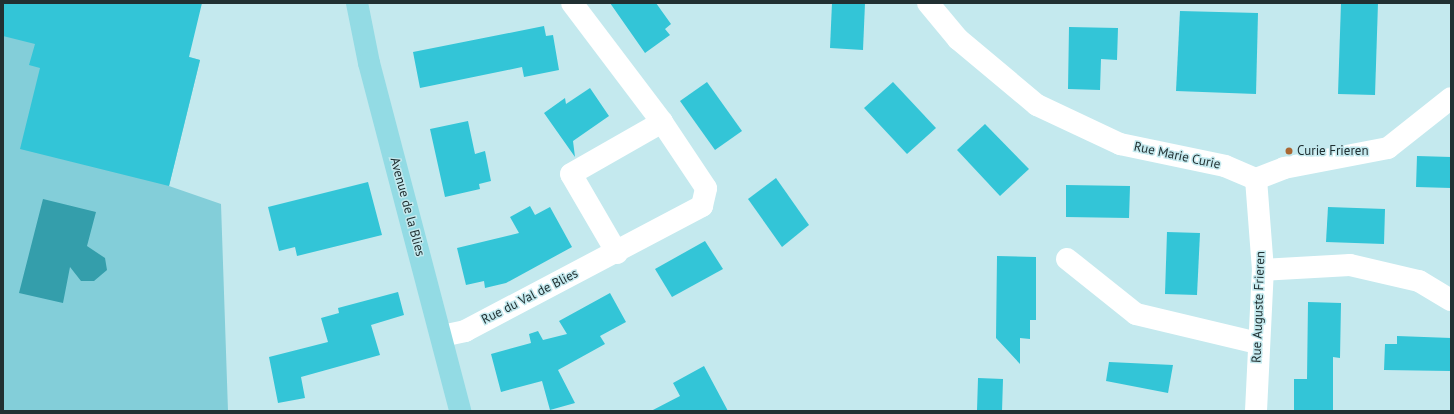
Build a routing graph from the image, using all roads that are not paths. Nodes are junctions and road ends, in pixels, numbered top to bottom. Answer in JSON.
{"nodes":[{"id":1,"x":356,"y":3,"type":"edge"},
{"id":2,"x":572,"y":3,"type":"edge"},
{"id":3,"x":928,"y":3,"type":"edge"},
{"id":4,"x":1451,"y":98,"type":"edge"},
{"id":5,"x":662,"y":122,"type":"junction"},
{"id":6,"x":1256,"y":179,"type":"junction"},
{"id":7,"x":617,"y":253,"type":"junction"},
{"id":8,"x":1067,"y":259,"type":"dead end"},
{"id":9,"x":1263,"y":270,"type":"junction"},
{"id":10,"x":1451,"y":300,"type":"edge"},
{"id":11,"x":442,"y":336,"type":"junction"},
{"id":12,"x":1258,"y":343,"type":"junction"},
{"id":13,"x":460,"y":411,"type":"edge"},
{"id":14,"x":1256,"y":411,"type":"edge"}],
"edges":[{"from":1,"to":11,"type":"main road","name":"Avenue de la Blies"},
{"from":2,"to":5,"type":"street","name":"Rue du Val de Blies"},
{"from":3,"to":6,"type":"street","name":"Rue Marie Curie"},
{"from":4,"to":6,"type":"street"},
{"from":5,"to":7,"type":"street"},
{"from":5,"to":7,"type":"street","name":"Rue du Val de Blies"},
{"from":6,"to":9,"type":"street","name":"Rue Auguste Frieren"},
{"from":7,"to":11,"type":"street","name":"Rue du Val de Blies"},
{"from":8,"to":12,"type":"street"},
{"from":9,"to":10,"type":"street"},
{"from":9,"to":12,"type":"street","name":"Rue Auguste Frieren"},
{"from":11,"to":13,"type":"main road","name":"Avenue de la Blies"},
{"from":12,"to":14,"type":"street","name":"Rue Auguste Frieren"}]}
